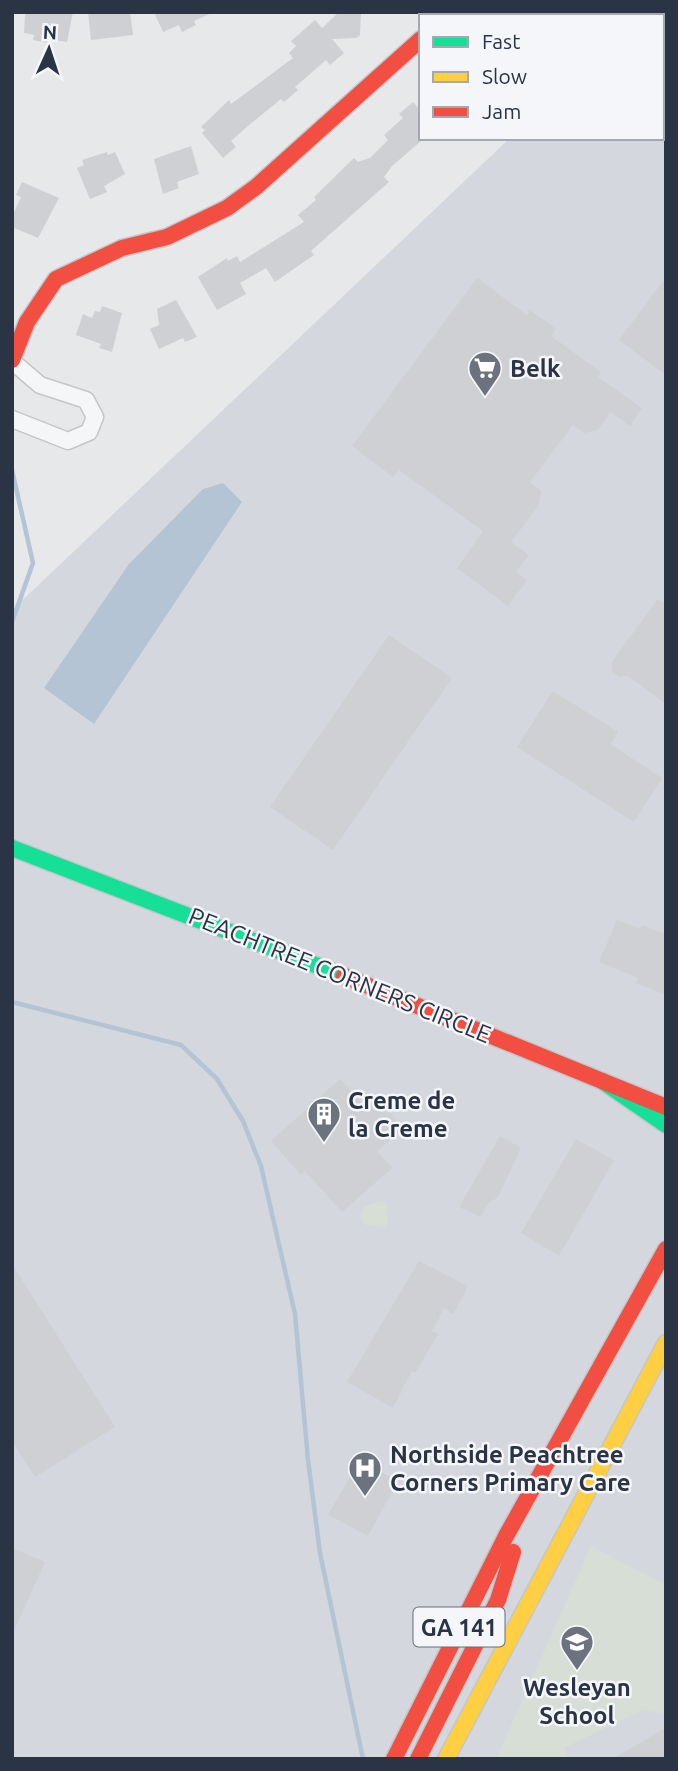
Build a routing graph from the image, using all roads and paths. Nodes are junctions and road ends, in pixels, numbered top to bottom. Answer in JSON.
{"nodes":[{"id":1,"x":419,"y":41,"type":"edge"},
{"id":2,"x":12,"y":360,"type":"edge"},
{"id":3,"x":12,"y":419,"type":"edge"},
{"id":4,"x":12,"y":848,"type":"edge"},
{"id":5,"x":602,"y":1080,"type":"junction"},
{"id":6,"x":666,"y":1107,"type":"edge"},
{"id":7,"x":666,"y":1125,"type":"edge"},
{"id":8,"x":666,"y":1249,"type":"edge"},
{"id":9,"x":666,"y":1343,"type":"edge"},
{"id":10,"x":520,"y":1511,"type":"junction"},
{"id":11,"x":419,"y":1757,"type":"edge"},
{"id":12,"x":394,"y":1759,"type":"edge"},
{"id":13,"x":446,"y":1759,"type":"edge"}],
"edges":[{"from":1,"to":2,"type":"main road"},
{"from":2,"to":3,"type":"street"},
{"from":4,"to":5,"type":"main road","name":"PEACHTREE CORNERS CIRCLE"},
{"from":5,"to":6,"type":"main road","name":"PEACHTREE CORNERS CIRCLE"},
{"from":5,"to":7,"type":"main road"},
{"from":8,"to":10,"type":"main road","number":"GA 141"},
{"from":9,"to":13,"type":"main road","number":"GA 141"},
{"from":10,"to":11,"type":"main road"},
{"from":10,"to":12,"type":"main road","number":"GA 141"}]}
